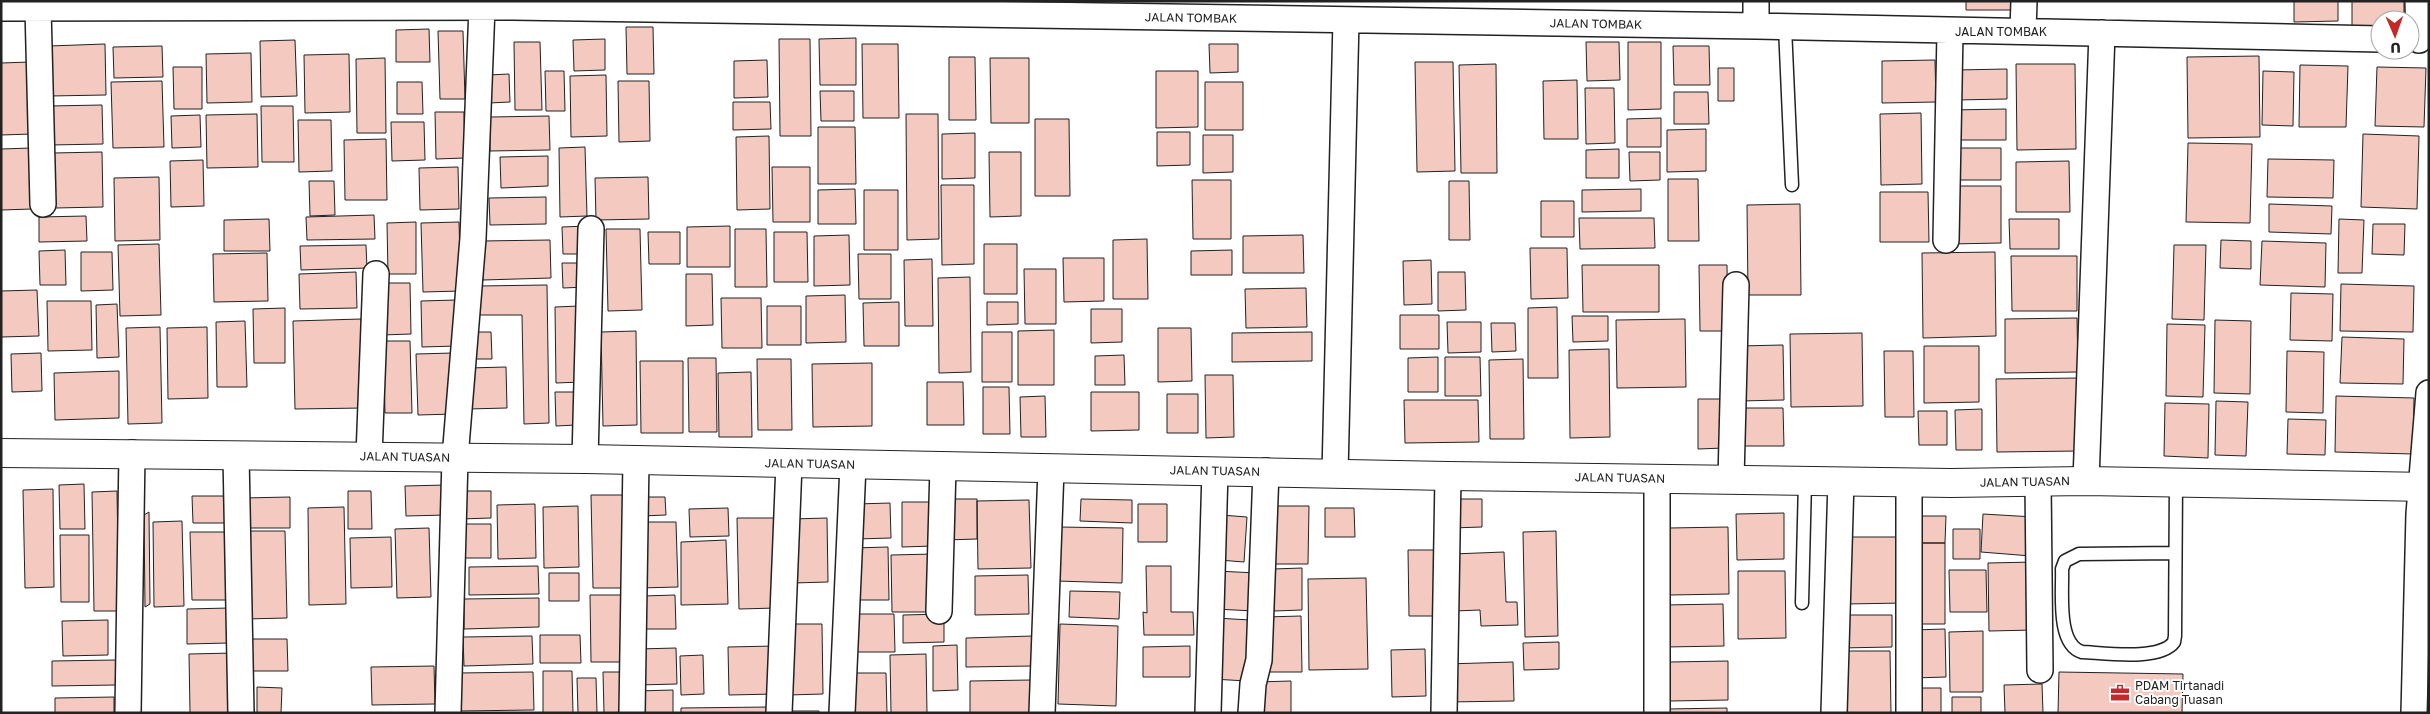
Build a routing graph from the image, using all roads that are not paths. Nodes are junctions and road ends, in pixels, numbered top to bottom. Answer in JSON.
{"nodes":[{"id":1,"x":1756,"y":1,"type":"edge"},
{"id":2,"x":2024,"y":1,"type":"edge"},
{"id":3,"x":512,"y":4,"type":"edge"},
{"id":4,"x":646,"y":5,"type":"edge"},
{"id":5,"x":482,"y":7,"type":"junction"},
{"id":6,"x":943,"y":7,"type":"edge"},
{"id":7,"x":1,"y":8,"type":"edge"},
{"id":8,"x":38,"y":8,"type":"junction"},
{"id":9,"x":1346,"y":20,"type":"junction"},
{"id":10,"x":1756,"y":26,"type":"junction"},
{"id":11,"x":1785,"y":27,"type":"junction"},
{"id":12,"x":1950,"y":32,"type":"junction"},
{"id":13,"x":2023,"y":32,"type":"junction"},
{"id":14,"x":2102,"y":32,"type":"junction"},
{"id":15,"x":2370,"y":39,"type":"edge"},
{"id":16,"x":1792,"y":185,"type":"dead end"},
{"id":17,"x":43,"y":204,"type":"dead end"},
{"id":18,"x":591,"y":228,"type":"dead end"},
{"id":19,"x":1946,"y":240,"type":"dead end"},
{"id":20,"x":376,"y":274,"type":"dead end"},
{"id":21,"x":1736,"y":285,"type":"dead end"},
{"id":22,"x":2429,"y":393,"type":"edge"},
{"id":23,"x":1,"y":453,"type":"edge"},
{"id":24,"x":132,"y":453,"type":"junction"},
{"id":25,"x":236,"y":455,"type":"junction"},
{"id":26,"x":369,"y":456,"type":"junction"},
{"id":27,"x":455,"y":458,"type":"junction"},
{"id":28,"x":585,"y":459,"type":"junction"},
{"id":29,"x":636,"y":460,"type":"junction"},
{"id":30,"x":789,"y":464,"type":"junction"},
{"id":31,"x":853,"y":465,"type":"junction"},
{"id":32,"x":943,"y":467,"type":"junction"},
{"id":33,"x":1052,"y":470,"type":"junction"},
{"id":34,"x":1215,"y":471,"type":"junction"},
{"id":35,"x":1266,"y":471,"type":"junction"},
{"id":36,"x":1335,"y":473,"type":"junction"},
{"id":37,"x":1448,"y":476,"type":"junction"},
{"id":38,"x":1657,"y":478,"type":"junction"},
{"id":39,"x":1731,"y":479,"type":"junction"},
{"id":40,"x":1805,"y":481,"type":"junction"},
{"id":41,"x":1841,"y":481,"type":"junction"},
{"id":42,"x":2086,"y":481,"type":"junction"},
{"id":43,"x":1909,"y":482,"type":"junction"},
{"id":44,"x":2038,"y":482,"type":"junction"},
{"id":45,"x":2176,"y":482,"type":"junction"},
{"id":46,"x":2425,"y":487,"type":"edge"},
{"id":47,"x":2175,"y":553,"type":"junction"},
{"id":48,"x":1802,"y":603,"type":"dead end"},
{"id":49,"x":939,"y":611,"type":"dead end"},
{"id":50,"x":2040,"y":670,"type":"dead end"},
{"id":51,"x":128,"y":713,"type":"edge"},
{"id":52,"x":241,"y":713,"type":"edge"},
{"id":53,"x":448,"y":713,"type":"edge"},
{"id":54,"x":632,"y":713,"type":"edge"},
{"id":55,"x":780,"y":713,"type":"edge"},
{"id":56,"x":842,"y":713,"type":"edge"},
{"id":57,"x":1042,"y":713,"type":"edge"},
{"id":58,"x":1208,"y":713,"type":"edge"},
{"id":59,"x":1251,"y":713,"type":"edge"},
{"id":60,"x":1444,"y":713,"type":"edge"},
{"id":61,"x":1657,"y":713,"type":"edge"},
{"id":62,"x":1834,"y":713,"type":"edge"},
{"id":63,"x":1909,"y":713,"type":"edge"},
{"id":64,"x":2414,"y":713,"type":"edge"}],
"edges":[{"from":1,"to":10,"type":"street"},
{"from":2,"to":13,"type":"street"},
{"from":3,"to":4,"type":"street","name":"JALAN TOMBAK"},
{"from":3,"to":5,"type":"street","name":"JALAN TOMBAK"},
{"from":4,"to":6,"type":"street","name":"JALAN TOMBAK"},
{"from":5,"to":8,"type":"street","name":"JALAN TOMBAK"},
{"from":5,"to":27,"type":"street"},
{"from":6,"to":9,"type":"street","name":"JALAN TOMBAK"},
{"from":7,"to":8,"type":"street","name":"JALAN TOMBAK"},
{"from":8,"to":17,"type":"street"},
{"from":9,"to":10,"type":"street","name":"JALAN TOMBAK"},
{"from":9,"to":36,"type":"street"},
{"from":10,"to":11,"type":"street","name":"JALAN TOMBAK"},
{"from":11,"to":12,"type":"street","name":"JALAN TOMBAK"},
{"from":11,"to":16,"type":"lane"},
{"from":12,"to":13,"type":"street","name":"JALAN TOMBAK"},
{"from":12,"to":19,"type":"street"},
{"from":13,"to":14,"type":"street","name":"JALAN TOMBAK"},
{"from":14,"to":15,"type":"street","name":"JALAN TOMBAK"},
{"from":14,"to":42,"type":"street"},
{"from":18,"to":28,"type":"street"},
{"from":20,"to":26,"type":"street"},
{"from":21,"to":39,"type":"street"},
{"from":22,"to":46,"type":"street"},
{"from":23,"to":24,"type":"street","name":"JALAN TUASAN"},
{"from":24,"to":25,"type":"street","name":"JALAN TUASAN"},
{"from":24,"to":51,"type":"street"},
{"from":25,"to":26,"type":"street","name":"JALAN TUASAN"},
{"from":25,"to":52,"type":"street"},
{"from":26,"to":27,"type":"street","name":"JALAN TUASAN"},
{"from":27,"to":28,"type":"street","name":"JALAN TUASAN"},
{"from":27,"to":53,"type":"street"},
{"from":28,"to":29,"type":"street","name":"JALAN TUASAN"},
{"from":29,"to":30,"type":"street","name":"JALAN TUASAN"},
{"from":29,"to":54,"type":"street"},
{"from":30,"to":31,"type":"street","name":"JALAN TUASAN"},
{"from":30,"to":55,"type":"street"},
{"from":31,"to":32,"type":"street","name":"JALAN TUASAN"},
{"from":31,"to":56,"type":"street"},
{"from":32,"to":33,"type":"street","name":"JALAN TUASAN"},
{"from":32,"to":49,"type":"street"},
{"from":33,"to":34,"type":"street","name":"JALAN TUASAN"},
{"from":33,"to":57,"type":"street"},
{"from":34,"to":35,"type":"street","name":"JALAN TUASAN"},
{"from":34,"to":58,"type":"street"},
{"from":35,"to":36,"type":"street","name":"JALAN TUASAN"},
{"from":35,"to":59,"type":"street"},
{"from":36,"to":37,"type":"street","name":"JALAN TUASAN"},
{"from":37,"to":38,"type":"street","name":"JALAN TUASAN"},
{"from":37,"to":60,"type":"street"},
{"from":38,"to":39,"type":"street","name":"JALAN TUASAN"},
{"from":38,"to":61,"type":"street"},
{"from":39,"to":40,"type":"street","name":"JALAN TUASAN"},
{"from":40,"to":41,"type":"street","name":"JALAN TUASAN"},
{"from":40,"to":48,"type":"lane"},
{"from":41,"to":43,"type":"street","name":"JALAN TUASAN"},
{"from":41,"to":62,"type":"street"},
{"from":42,"to":44,"type":"street","name":"JALAN TUASAN"},
{"from":42,"to":45,"type":"street","name":"JALAN TUASAN"},
{"from":43,"to":44,"type":"street","name":"JALAN TUASAN"},
{"from":43,"to":63,"type":"street"},
{"from":44,"to":50,"type":"street"},
{"from":45,"to":46,"type":"street","name":"JALAN TUASAN"},
{"from":45,"to":47,"type":"lane"},
{"from":46,"to":64,"type":"street"},
{"from":47,"to":47,"type":"lane"}]}
